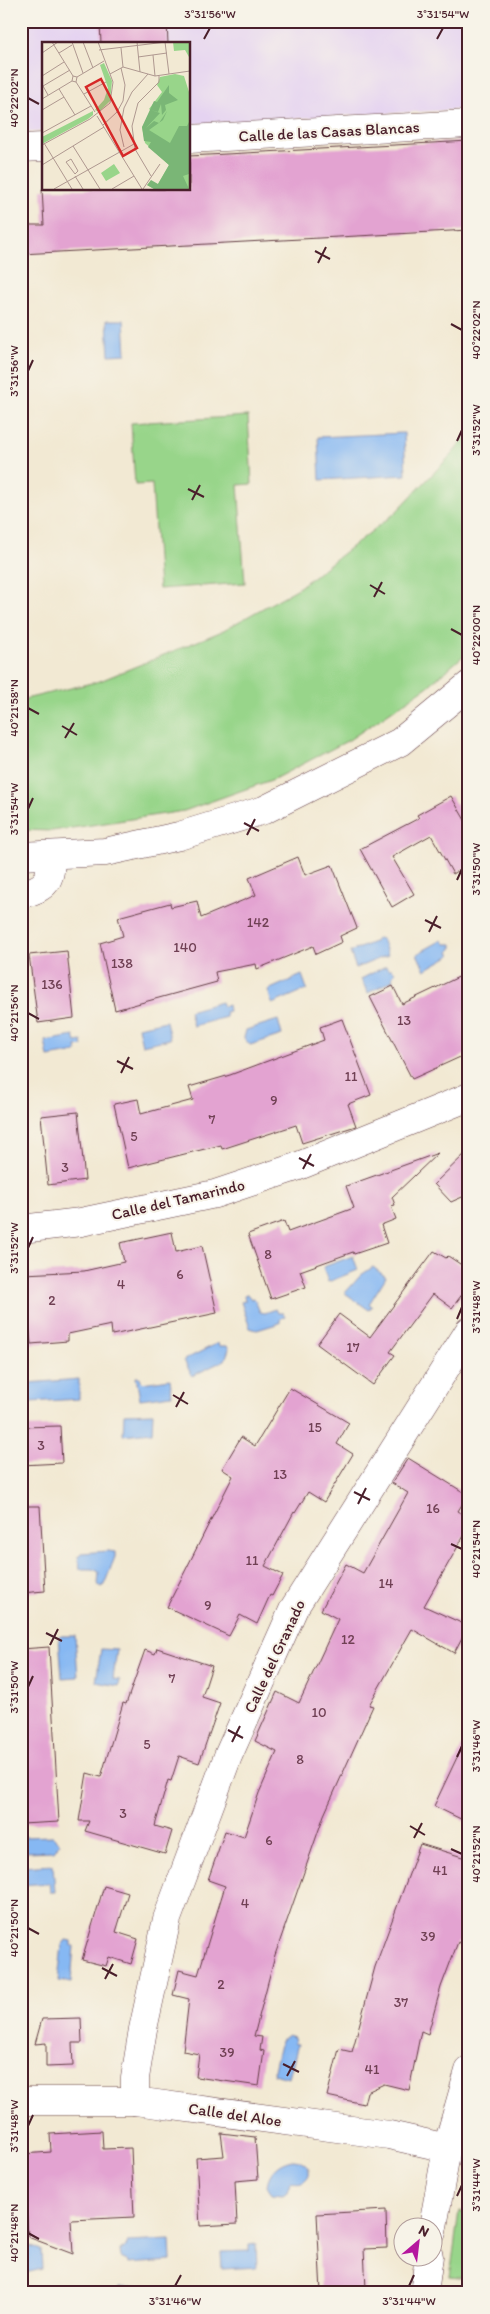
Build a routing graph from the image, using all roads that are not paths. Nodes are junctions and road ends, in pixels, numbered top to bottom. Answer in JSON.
{"nodes":[{"id":1,"x":469,"y":124,"type":"edge"},
{"id":2,"x":190,"y":139,"type":"edge"},
{"id":3,"x":42,"y":147,"type":"edge"},
{"id":4,"x":21,"y":148,"type":"edge"},
{"id":5,"x":469,"y":685,"type":"edge"},
{"id":6,"x":51,"y":855,"type":"junction"},
{"id":7,"x":21,"y":856,"type":"edge"},
{"id":8,"x":21,"y":894,"type":"edge"},
{"id":9,"x":469,"y":1097,"type":"edge"},
{"id":10,"x":21,"y":1229,"type":"edge"},
{"id":11,"x":469,"y":1331,"type":"edge"},
{"id":12,"x":469,"y":2071,"type":"edge"},
{"id":13,"x":21,"y":2101,"type":"edge"},
{"id":14,"x":135,"y":2101,"type":"junction"},
{"id":15,"x":447,"y":2148,"type":"junction"},
{"id":16,"x":435,"y":2216,"type":"edge"},
{"id":17,"x":428,"y":2266,"type":"edge"},
{"id":18,"x":424,"y":2293,"type":"edge"}],
"edges":[{"from":1,"to":2,"type":"street","name":"Calle de las Casas Blancas"},
{"from":3,"to":4,"type":"street"},
{"from":5,"to":6,"type":"street"},
{"from":6,"to":7,"type":"street"},
{"from":6,"to":8,"type":"street"},
{"from":9,"to":10,"type":"street","name":"Calle del Tamarindo"},
{"from":11,"to":14,"type":"street","name":"Calle del Granado"},
{"from":12,"to":15,"type":"street"},
{"from":13,"to":14,"type":"street","name":"Calle del Aloe"},
{"from":14,"to":15,"type":"street","name":"Calle del Aloe"},
{"from":15,"to":16,"type":"street"},
{"from":17,"to":18,"type":"street"}]}
